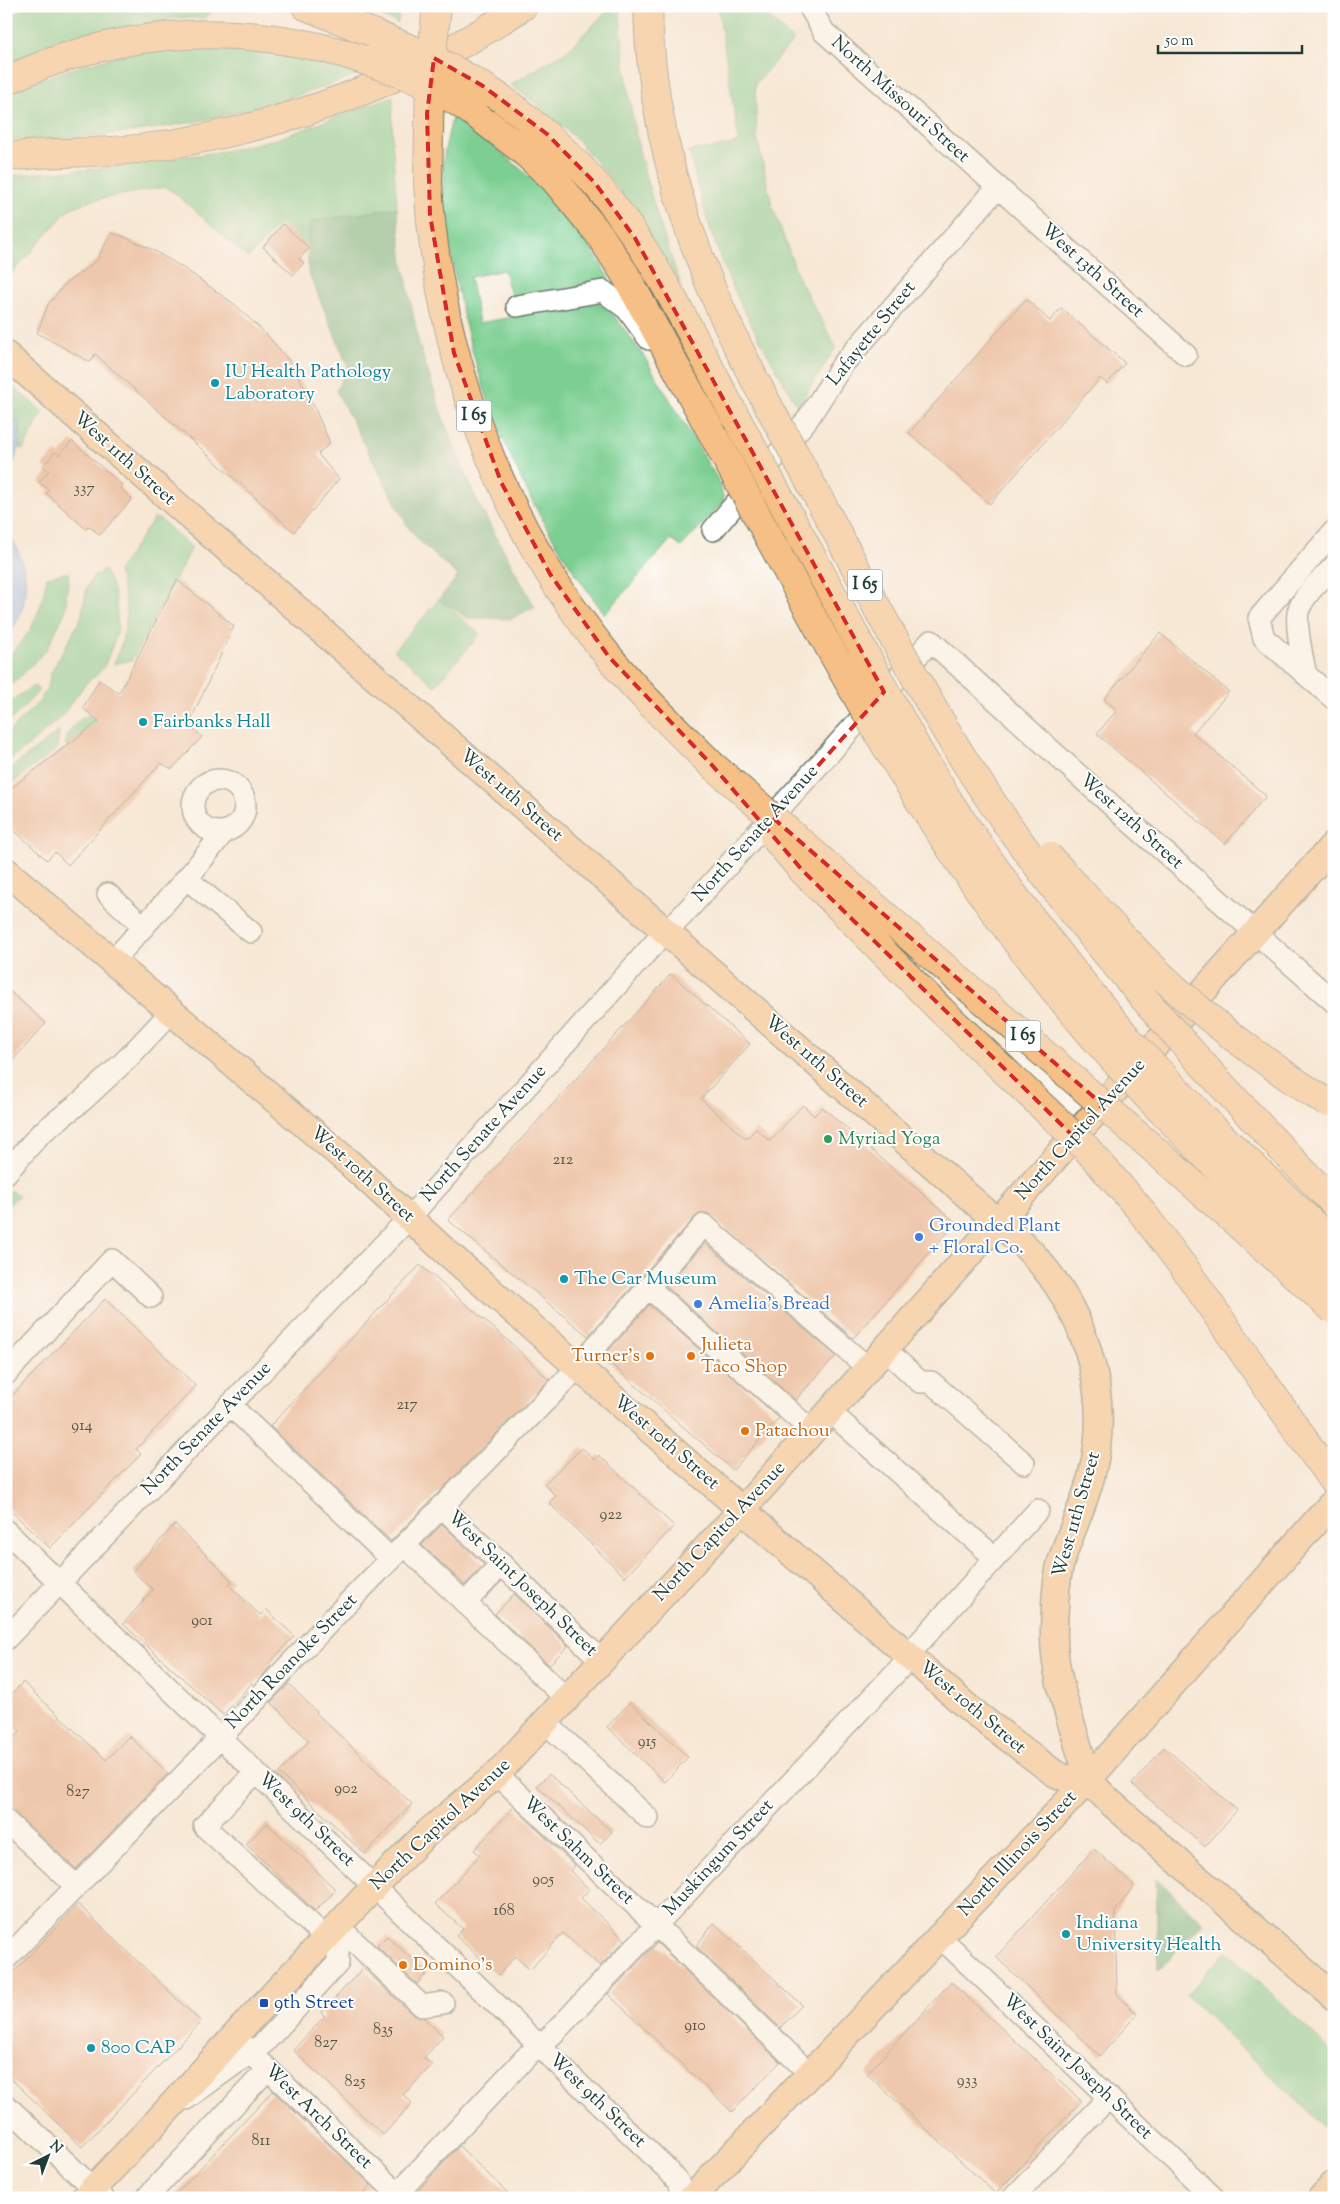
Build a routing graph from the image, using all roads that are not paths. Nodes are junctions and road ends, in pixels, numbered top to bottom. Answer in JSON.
{"nodes":[{"id":1,"x":306,"y":6,"type":"edge"},
{"id":2,"x":437,"y":6,"type":"edge"},
{"id":3,"x":523,"y":6,"type":"edge"},
{"id":4,"x":809,"y":6,"type":"edge"},
{"id":5,"x":648,"y":8,"type":"edge"},
{"id":6,"x":6,"y":81,"type":"edge"},
{"id":7,"x":6,"y":157,"type":"edge"},
{"id":8,"x":998,"y":188,"type":"junction"},
{"id":9,"x":517,"y":306,"type":"dead end"},
{"id":10,"x":6,"y":355,"type":"edge"},
{"id":11,"x":1186,"y":355,"type":"dead end"},
{"id":12,"x":692,"y":397,"type":"junction"},
{"id":13,"x":713,"y":530,"type":"dead end"},
{"id":14,"x":1334,"y":532,"type":"edge"},
{"id":15,"x":1329,"y":559,"type":"edge"},
{"id":16,"x":931,"y":641,"type":"joint"},
{"id":17,"x":1306,"y":675,"type":"junction"},
{"id":18,"x":1334,"y":699,"type":"edge"},
{"id":19,"x":711,"y":764,"type":"junction"},
{"id":20,"x":976,"y":777,"type":"junction"},
{"id":21,"x":224,"y":832,"type":"dead end"},
{"id":22,"x":1334,"y":844,"type":"edge"},
{"id":23,"x":6,"y":871,"type":"edge"},
{"id":24,"x":190,"y":875,"type":"junction"},
{"id":25,"x":108,"y":894,"type":"dead end"},
{"id":26,"x":144,"y":927,"type":"junction"},
{"id":27,"x":254,"y":929,"type":"dead end"},
{"id":28,"x":666,"y":932,"type":"junction"},
{"id":29,"x":1256,"y":932,"type":"junction"},
{"id":30,"x":113,"y":961,"type":"junction"},
{"id":31,"x":1334,"y":1002,"type":"edge"},
{"id":32,"x":172,"y":1010,"type":"junction"},
{"id":33,"x":1330,"y":1105,"type":"edge"},
{"id":34,"x":6,"y":1174,"type":"edge"},
{"id":35,"x":1334,"y":1203,"type":"edge"},
{"id":36,"x":409,"y":1218,"type":"junction"},
{"id":37,"x":998,"y":1223,"type":"junction"},
{"id":38,"x":1334,"y":1244,"type":"edge"},
{"id":39,"x":1334,"y":1283,"type":"edge"},
{"id":40,"x":648,"y":1287,"type":"junction"},
{"id":41,"x":151,"y":1297,"type":"dead end"},
{"id":42,"x":1334,"y":1310,"type":"edge"},
{"id":43,"x":882,"y":1352,"type":"junction"},
{"id":44,"x":578,"y":1366,"type":"junction"},
{"id":45,"x":6,"y":1374,"type":"edge"},
{"id":46,"x":230,"y":1405,"type":"junction"},
{"id":47,"x":830,"y":1412,"type":"junction"},
{"id":48,"x":812,"y":1431,"type":"junction"},
{"id":49,"x":1024,"y":1464,"type":"dead end"},
{"id":50,"x":1334,"y":1483,"type":"edge"},
{"id":51,"x":1334,"y":1501,"type":"edge"},
{"id":52,"x":442,"y":1506,"type":"junction"},
{"id":53,"x":742,"y":1509,"type":"junction"},
{"id":54,"x":1038,"y":1510,"type":"dead end"},
{"id":55,"x":6,"y":1531,"type":"edge"},
{"id":56,"x":398,"y":1552,"type":"junction"},
{"id":57,"x":995,"y":1558,"type":"junction"},
{"id":58,"x":502,"y":1564,"type":"junction"},
{"id":59,"x":60,"y":1583,"type":"junction"},
{"id":60,"x":464,"y":1603,"type":"junction"},
{"id":61,"x":6,"y":1639,"type":"edge"},
{"id":62,"x":910,"y":1655,"type":"junction"},
{"id":63,"x":602,"y":1661,"type":"junction"},
{"id":64,"x":567,"y":1699,"type":"junction"},
{"id":65,"x":545,"y":1722,"type":"junction"},
{"id":66,"x":220,"y":1737,"type":"junction"},
{"id":67,"x":256,"y":1772,"type":"junction"},
{"id":68,"x":497,"y":1774,"type":"junction"},
{"id":69,"x":1088,"y":1780,"type":"junction"},
{"id":70,"x":648,"y":1818,"type":"dead end"},
{"id":71,"x":6,"y":1821,"type":"edge"},
{"id":72,"x":76,"y":1886,"type":"junction"},
{"id":73,"x":375,"y":1887,"type":"junction"},
{"id":74,"x":656,"y":1925,"type":"junction"},
{"id":75,"x":332,"y":1932,"type":"junction"},
{"id":76,"x":940,"y":1937,"type":"junction"},
{"id":77,"x":6,"y":1959,"type":"edge"},
{"id":78,"x":1334,"y":1996,"type":"edge"},
{"id":79,"x":443,"y":2004,"type":"dead end"},
{"id":80,"x":242,"y":2045,"type":"junction"},
{"id":81,"x":539,"y":2045,"type":"junction"},
{"id":82,"x":268,"y":2069,"type":"junction"},
{"id":83,"x":810,"y":2074,"type":"junction"},
{"id":84,"x":1109,"y":2097,"type":"junction"},
{"id":85,"x":6,"y":2105,"type":"edge"},
{"id":86,"x":1334,"y":2184,"type":"edge"},
{"id":87,"x":94,"y":2195,"type":"edge"},
{"id":88,"x":397,"y":2196,"type":"edge"},
{"id":89,"x":149,"y":2198,"type":"edge"},
{"id":90,"x":683,"y":2198,"type":"edge"},
{"id":91,"x":692,"y":2198,"type":"edge"},
{"id":92,"x":1012,"y":2198,"type":"edge"},
{"id":93,"x":1214,"y":2198,"type":"edge"},
{"id":94,"x":1321,"y":2198,"type":"edge"}],
"edges":[{"from":1,"to":38,"type":"highway","bridge":true},
{"from":2,"to":19,"type":"highway","number":"I 65","bridge":true},
{"from":3,"to":7,"type":"highway"},
{"from":4,"to":8,"type":"street","name":"North Missouri Street"},
{"from":5,"to":20,"type":"highway","number":"I 65","bridge":true},
{"from":6,"to":12,"type":"highway","bridge":true},
{"from":8,"to":11,"type":"street","name":"West 13th Street"},
{"from":8,"to":13,"type":"street","name":"Lafayette Street"},
{"from":9,"to":12,"type":"street"},
{"from":10,"to":28,"type":"main road","name":"West 11th Street"},
{"from":12,"to":39,"type":"highway","bridge":true},
{"from":14,"to":15,"type":"street"},
{"from":15,"to":17,"type":"street"},
{"from":15,"to":17,"type":"street"},
{"from":16,"to":28,"type":"street","name":"North Senate Avenue"},
{"from":16,"to":29,"type":"street","name":"West 12th Street"},
{"from":17,"to":18,"type":"street"},
{"from":19,"to":42,"type":"highway","number":"I 65","bridge":true},
{"from":19,"to":50,"type":"highway","bridge":true},
{"from":20,"to":33,"type":"highway","bridge":true},
{"from":20,"to":35,"type":"highway","number":"I 65","bridge":true},
{"from":21,"to":24,"type":"street"},
{"from":22,"to":29,"type":"main road","name":"North Capitol Avenue"},
{"from":23,"to":30,"type":"main road","name":"West 10th Street"},
{"from":24,"to":26,"type":"street"},
{"from":24,"to":27,"type":"street"},
{"from":25,"to":26,"type":"street"},
{"from":26,"to":30,"type":"street"},
{"from":28,"to":36,"type":"street","name":"North Senate Avenue"},
{"from":28,"to":37,"type":"main road","name":"West 11th Street"},
{"from":29,"to":31,"type":"street","name":"West 12th Street"},
{"from":29,"to":37,"type":"main road","name":"North Capitol Avenue"},
{"from":30,"to":32,"type":"main road","name":"West 10th Street"},
{"from":32,"to":34,"type":"street"},
{"from":32,"to":36,"type":"main road","name":"West 10th Street"},
{"from":36,"to":44,"type":"main road","name":"West 10th Street"},
{"from":36,"to":46,"type":"street","name":"North Senate Avenue"},
{"from":37,"to":43,"type":"main road","name":"North Capitol Avenue"},
{"from":37,"to":69,"type":"main road","name":"West 11th Street"},
{"from":40,"to":43,"type":"street","name":"North Roanoke Street"},
{"from":40,"to":44,"type":"street","name":"North Roanoke Street"},
{"from":40,"to":48,"type":"street"},
{"from":41,"to":45,"type":"street"},
{"from":43,"to":47,"type":"main road","name":"North Capitol Avenue"},
{"from":43,"to":49,"type":"street"},
{"from":44,"to":52,"type":"street","name":"North Roanoke Street"},
{"from":44,"to":53,"type":"main road","name":"West 10th Street"},
{"from":46,"to":56,"type":"street"},
{"from":46,"to":59,"type":"street","name":"North Senate Avenue"},
{"from":47,"to":48,"type":"main road","name":"North Capitol Avenue"},
{"from":47,"to":57,"type":"street"},
{"from":48,"to":53,"type":"main road","name":"North Capitol Avenue"},
{"from":51,"to":69,"type":"main road","name":"North Illinois Street"},
{"from":52,"to":56,"type":"street","name":"North Roanoke Street"},
{"from":52,"to":58,"type":"street","name":"West Saint Joseph Street"},
{"from":53,"to":62,"type":"main road","name":"West 10th Street"},
{"from":53,"to":63,"type":"main road","name":"North Capitol Avenue"},
{"from":54,"to":57,"type":"street","name":"Muskingum Street"},
{"from":55,"to":59,"type":"street","name":"West 9th Street"},
{"from":56,"to":60,"type":"street"},
{"from":56,"to":66,"type":"street","name":"North Roanoke Street"},
{"from":57,"to":62,"type":"street","name":"Muskingum Street"},
{"from":58,"to":60,"type":"street"},
{"from":58,"to":63,"type":"street","name":"West Saint Joseph Street"},
{"from":59,"to":61,"type":"street","name":"North Senate Avenue"},
{"from":59,"to":66,"type":"street","name":"West 9th Street"},
{"from":60,"to":64,"type":"street"},
{"from":62,"to":69,"type":"main road","name":"West 10th Street"},
{"from":62,"to":74,"type":"street","name":"Muskingum Street"},
{"from":63,"to":64,"type":"main road","name":"North Capitol Avenue"},
{"from":64,"to":65,"type":"main road","name":"North Capitol Avenue"},
{"from":65,"to":68,"type":"main road","name":"North Capitol Avenue"},
{"from":65,"to":70,"type":"street"},
{"from":66,"to":67,"type":"street","name":"West 9th Street"},
{"from":66,"to":72,"type":"street","name":"North Roanoke Street"},
{"from":67,"to":73,"type":"street","name":"West 9th Street"},
{"from":67,"to":75,"type":"street"},
{"from":68,"to":73,"type":"main road","name":"North Capitol Avenue"},
{"from":68,"to":74,"type":"street","name":"West Sahm Street"},
{"from":69,"to":76,"type":"main road","name":"North Illinois Street"},
{"from":69,"to":78,"type":"main road"},
{"from":71,"to":72,"type":"street"},
{"from":72,"to":77,"type":"street","name":"North Roanoke Street"},
{"from":73,"to":75,"type":"main road","name":"North Capitol Avenue"},
{"from":73,"to":81,"type":"street","name":"West 9th Street"},
{"from":74,"to":81,"type":"street","name":"Muskingum Street"},
{"from":74,"to":83,"type":"street","name":"West Sahm Street"},
{"from":75,"to":79,"type":"street"},
{"from":75,"to":80,"type":"main road","name":"North Capitol Avenue"},
{"from":76,"to":83,"type":"main road","name":"North Illinois Street"},
{"from":76,"to":84,"type":"street","name":"West Saint Joseph Street"},
{"from":80,"to":82,"type":"street","name":"West Arch Street"},
{"from":80,"to":87,"type":"main road","name":"North Capitol Avenue"},
{"from":81,"to":88,"type":"street","name":"Muskingum Street"},
{"from":81,"to":90,"type":"street","name":"West 9th Street"},
{"from":82,"to":88,"type":"street","name":"West Arch Street"},
{"from":82,"to":89,"type":"street"},
{"from":83,"to":91,"type":"main road","name":"North Illinois Street"},
{"from":84,"to":92,"type":"street"},
{"from":84,"to":93,"type":"street","name":"West Saint Joseph Street"},
{"from":85,"to":87,"type":"street"},
{"from":86,"to":94,"type":"main road"}]}
